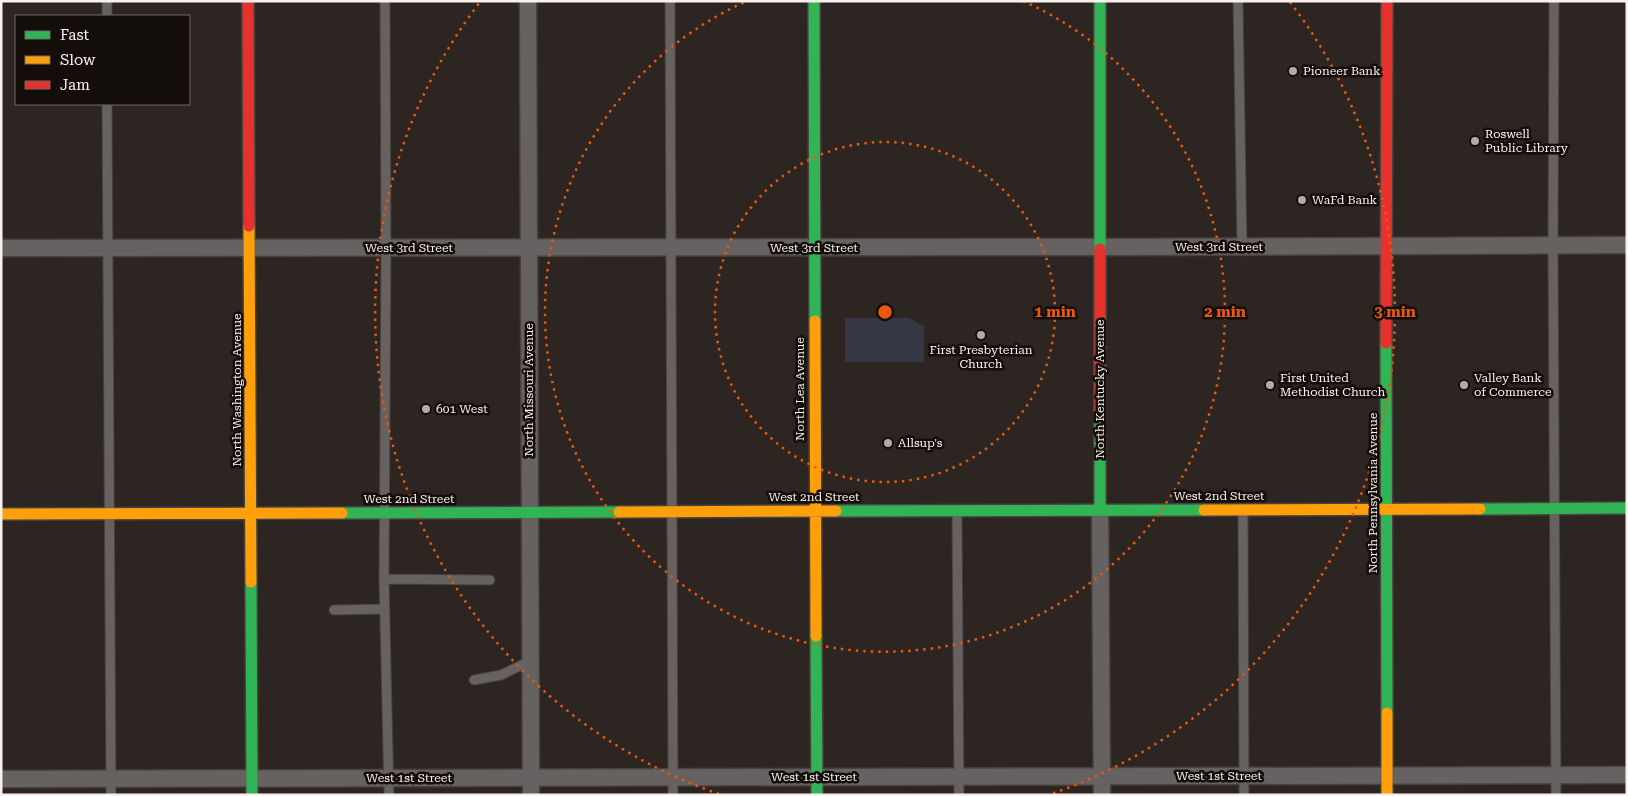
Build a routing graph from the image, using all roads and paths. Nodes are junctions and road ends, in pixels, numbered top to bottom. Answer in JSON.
{"nodes":[{"id":1,"x":107,"y":1,"type":"edge"},
{"id":2,"x":248,"y":1,"type":"edge"},
{"id":3,"x":384,"y":1,"type":"edge"},
{"id":4,"x":528,"y":1,"type":"edge"},
{"id":5,"x":670,"y":1,"type":"edge"},
{"id":6,"x":814,"y":1,"type":"edge"},
{"id":7,"x":1100,"y":1,"type":"edge"},
{"id":8,"x":1238,"y":1,"type":"edge"},
{"id":9,"x":1387,"y":1,"type":"edge"},
{"id":10,"x":1554,"y":1,"type":"edge"},
{"id":11,"x":107,"y":15,"type":"edge"},
{"id":12,"x":107,"y":105,"type":"edge"},
{"id":13,"x":1627,"y":245,"type":"edge"},
{"id":14,"x":1387,"y":246,"type":"junction"},
{"id":15,"x":1553,"y":246,"type":"junction"},
{"id":16,"x":1100,"y":247,"type":"junction"},
{"id":17,"x":1242,"y":247,"type":"junction"},
{"id":18,"x":1,"y":248,"type":"edge"},
{"id":19,"x":108,"y":248,"type":"junction"},
{"id":20,"x":386,"y":248,"type":"junction"},
{"id":21,"x":529,"y":248,"type":"junction"},
{"id":22,"x":671,"y":248,"type":"junction"},
{"id":23,"x":813,"y":248,"type":"junction"},
{"id":24,"x":250,"y":249,"type":"junction"},
{"id":25,"x":1554,"y":508,"type":"junction"},
{"id":26,"x":1627,"y":508,"type":"edge"},
{"id":27,"x":1100,"y":509,"type":"junction"},
{"id":28,"x":1244,"y":509,"type":"junction"},
{"id":29,"x":1386,"y":509,"type":"junction"},
{"id":30,"x":957,"y":510,"type":"junction"},
{"id":31,"x":672,"y":511,"type":"junction"},
{"id":32,"x":814,"y":511,"type":"junction"},
{"id":33,"x":530,"y":512,"type":"junction"},
{"id":34,"x":384,"y":513,"type":"junction"},
{"id":35,"x":1,"y":514,"type":"edge"},
{"id":36,"x":111,"y":514,"type":"junction"},
{"id":37,"x":252,"y":514,"type":"junction"},
{"id":38,"x":384,"y":579,"type":"junction"},
{"id":39,"x":490,"y":580,"type":"dead end"},
{"id":40,"x":385,"y":609,"type":"junction"},
{"id":41,"x":334,"y":610,"type":"dead end"},
{"id":42,"x":530,"y":661,"type":"junction"},
{"id":43,"x":474,"y":680,"type":"dead end"},
{"id":44,"x":1556,"y":775,"type":"junction"},
{"id":45,"x":1627,"y":775,"type":"edge"},
{"id":46,"x":1102,"y":776,"type":"junction"},
{"id":47,"x":1244,"y":776,"type":"junction"},
{"id":48,"x":1387,"y":776,"type":"junction"},
{"id":49,"x":673,"y":777,"type":"junction"},
{"id":50,"x":817,"y":777,"type":"junction"},
{"id":51,"x":959,"y":777,"type":"junction"},
{"id":52,"x":252,"y":778,"type":"junction"},
{"id":53,"x":388,"y":778,"type":"junction"},
{"id":54,"x":531,"y":778,"type":"junction"},
{"id":55,"x":1,"y":779,"type":"edge"},
{"id":56,"x":111,"y":787,"type":"edge"},
{"id":57,"x":252,"y":795,"type":"edge"},
{"id":58,"x":388,"y":795,"type":"edge"},
{"id":59,"x":531,"y":795,"type":"edge"},
{"id":60,"x":673,"y":795,"type":"edge"},
{"id":61,"x":817,"y":795,"type":"edge"},
{"id":62,"x":959,"y":795,"type":"edge"},
{"id":63,"x":1102,"y":795,"type":"edge"},
{"id":64,"x":1244,"y":795,"type":"edge"},
{"id":65,"x":1387,"y":795,"type":"edge"},
{"id":66,"x":1556,"y":795,"type":"edge"}],
"edges":[{"from":1,"to":11,"type":"lane"},
{"from":2,"to":24,"type":"street","name":"North Washington Avenue"},
{"from":3,"to":20,"type":"lane"},
{"from":4,"to":21,"type":"street","name":"North Missouri Avenue"},
{"from":5,"to":22,"type":"lane"},
{"from":6,"to":23,"type":"street","name":"North Lea Avenue"},
{"from":7,"to":16,"type":"street","name":"North Kentucky Avenue"},
{"from":8,"to":17,"type":"lane"},
{"from":9,"to":14,"type":"street","name":"North Pennsylvania Avenue"},
{"from":10,"to":15,"type":"lane"},
{"from":12,"to":19,"type":"lane"},
{"from":13,"to":15,"type":"street","name":"West 3rd Street"},
{"from":14,"to":15,"type":"street","name":"West 3rd Street"},
{"from":14,"to":17,"type":"street","name":"West 3rd Street"},
{"from":14,"to":29,"type":"street","name":"North Pennsylvania Avenue"},
{"from":15,"to":25,"type":"lane"},
{"from":16,"to":17,"type":"street","name":"West 3rd Street"},
{"from":16,"to":23,"type":"street","name":"West 3rd Street"},
{"from":16,"to":27,"type":"street","name":"North Kentucky Avenue"},
{"from":18,"to":19,"type":"street","name":"West 3rd Street"},
{"from":19,"to":24,"type":"street","name":"West 3rd Street"},
{"from":19,"to":36,"type":"lane"},
{"from":20,"to":21,"type":"street","name":"West 3rd Street"},
{"from":20,"to":24,"type":"street","name":"West 3rd Street"},
{"from":20,"to":34,"type":"lane"},
{"from":21,"to":22,"type":"street","name":"West 3rd Street"},
{"from":21,"to":33,"type":"street","name":"North Missouri Avenue"},
{"from":22,"to":23,"type":"street","name":"West 3rd Street"},
{"from":22,"to":31,"type":"lane"},
{"from":23,"to":32,"type":"street","name":"North Lea Avenue"},
{"from":24,"to":37,"type":"street","name":"North Washington Avenue"},
{"from":25,"to":26,"type":"street","name":"West 2nd Street"},
{"from":25,"to":29,"type":"street","name":"West 2nd Street"},
{"from":25,"to":44,"type":"lane"},
{"from":27,"to":28,"type":"street","name":"West 2nd Street"},
{"from":27,"to":30,"type":"street","name":"West 2nd Street"},
{"from":27,"to":46,"type":"street","name":"North Kentucky Avenue"},
{"from":28,"to":29,"type":"street","name":"West 2nd Street"},
{"from":28,"to":47,"type":"lane"},
{"from":29,"to":48,"type":"street","name":"North Pennsylvania Avenue"},
{"from":30,"to":32,"type":"street","name":"West 2nd Street"},
{"from":30,"to":51,"type":"lane"},
{"from":31,"to":32,"type":"street","name":"West 2nd Street"},
{"from":31,"to":33,"type":"street","name":"West 2nd Street"},
{"from":31,"to":49,"type":"lane"},
{"from":32,"to":50,"type":"street","name":"North Lea Avenue"},
{"from":33,"to":34,"type":"street","name":"West 2nd Street"},
{"from":33,"to":42,"type":"street","name":"North Missouri Avenue"},
{"from":34,"to":37,"type":"street","name":"West 2nd Street"},
{"from":34,"to":38,"type":"lane"},
{"from":35,"to":36,"type":"street","name":"West 2nd Street"},
{"from":36,"to":37,"type":"street","name":"West 2nd Street"},
{"from":36,"to":56,"type":"lane"},
{"from":37,"to":52,"type":"street","name":"North Washington Avenue"},
{"from":38,"to":39,"type":"lane"},
{"from":38,"to":40,"type":"lane"},
{"from":40,"to":41,"type":"lane"},
{"from":40,"to":53,"type":"lane"},
{"from":42,"to":43,"type":"lane"},
{"from":42,"to":54,"type":"street","name":"North Missouri Avenue"},
{"from":44,"to":45,"type":"street","name":"West 1st Street"},
{"from":44,"to":48,"type":"street","name":"West 1st Street"},
{"from":44,"to":66,"type":"lane"},
{"from":46,"to":47,"type":"street","name":"West 1st Street"},
{"from":46,"to":51,"type":"street","name":"West 1st Street"},
{"from":46,"to":63,"type":"street","name":"North Kentucky Avenue"},
{"from":47,"to":48,"type":"street","name":"West 1st Street"},
{"from":47,"to":64,"type":"lane"},
{"from":48,"to":65,"type":"street","name":"North Pennsylvania Avenue"},
{"from":49,"to":50,"type":"street","name":"West 1st Street"},
{"from":49,"to":54,"type":"street","name":"West 1st Street"},
{"from":49,"to":60,"type":"lane"},
{"from":50,"to":51,"type":"street","name":"West 1st Street"},
{"from":50,"to":61,"type":"street","name":"North Lea Avenue"},
{"from":51,"to":62,"type":"lane"},
{"from":52,"to":53,"type":"street","name":"West 1st Street"},
{"from":52,"to":56,"type":"street","name":"West 1st Street"},
{"from":52,"to":57,"type":"street","name":"North Washington Avenue"},
{"from":53,"to":54,"type":"street","name":"West 1st Street"},
{"from":53,"to":58,"type":"lane"},
{"from":54,"to":59,"type":"street","name":"North Missouri Avenue"},
{"from":55,"to":56,"type":"street","name":"West 1st Street"}]}
